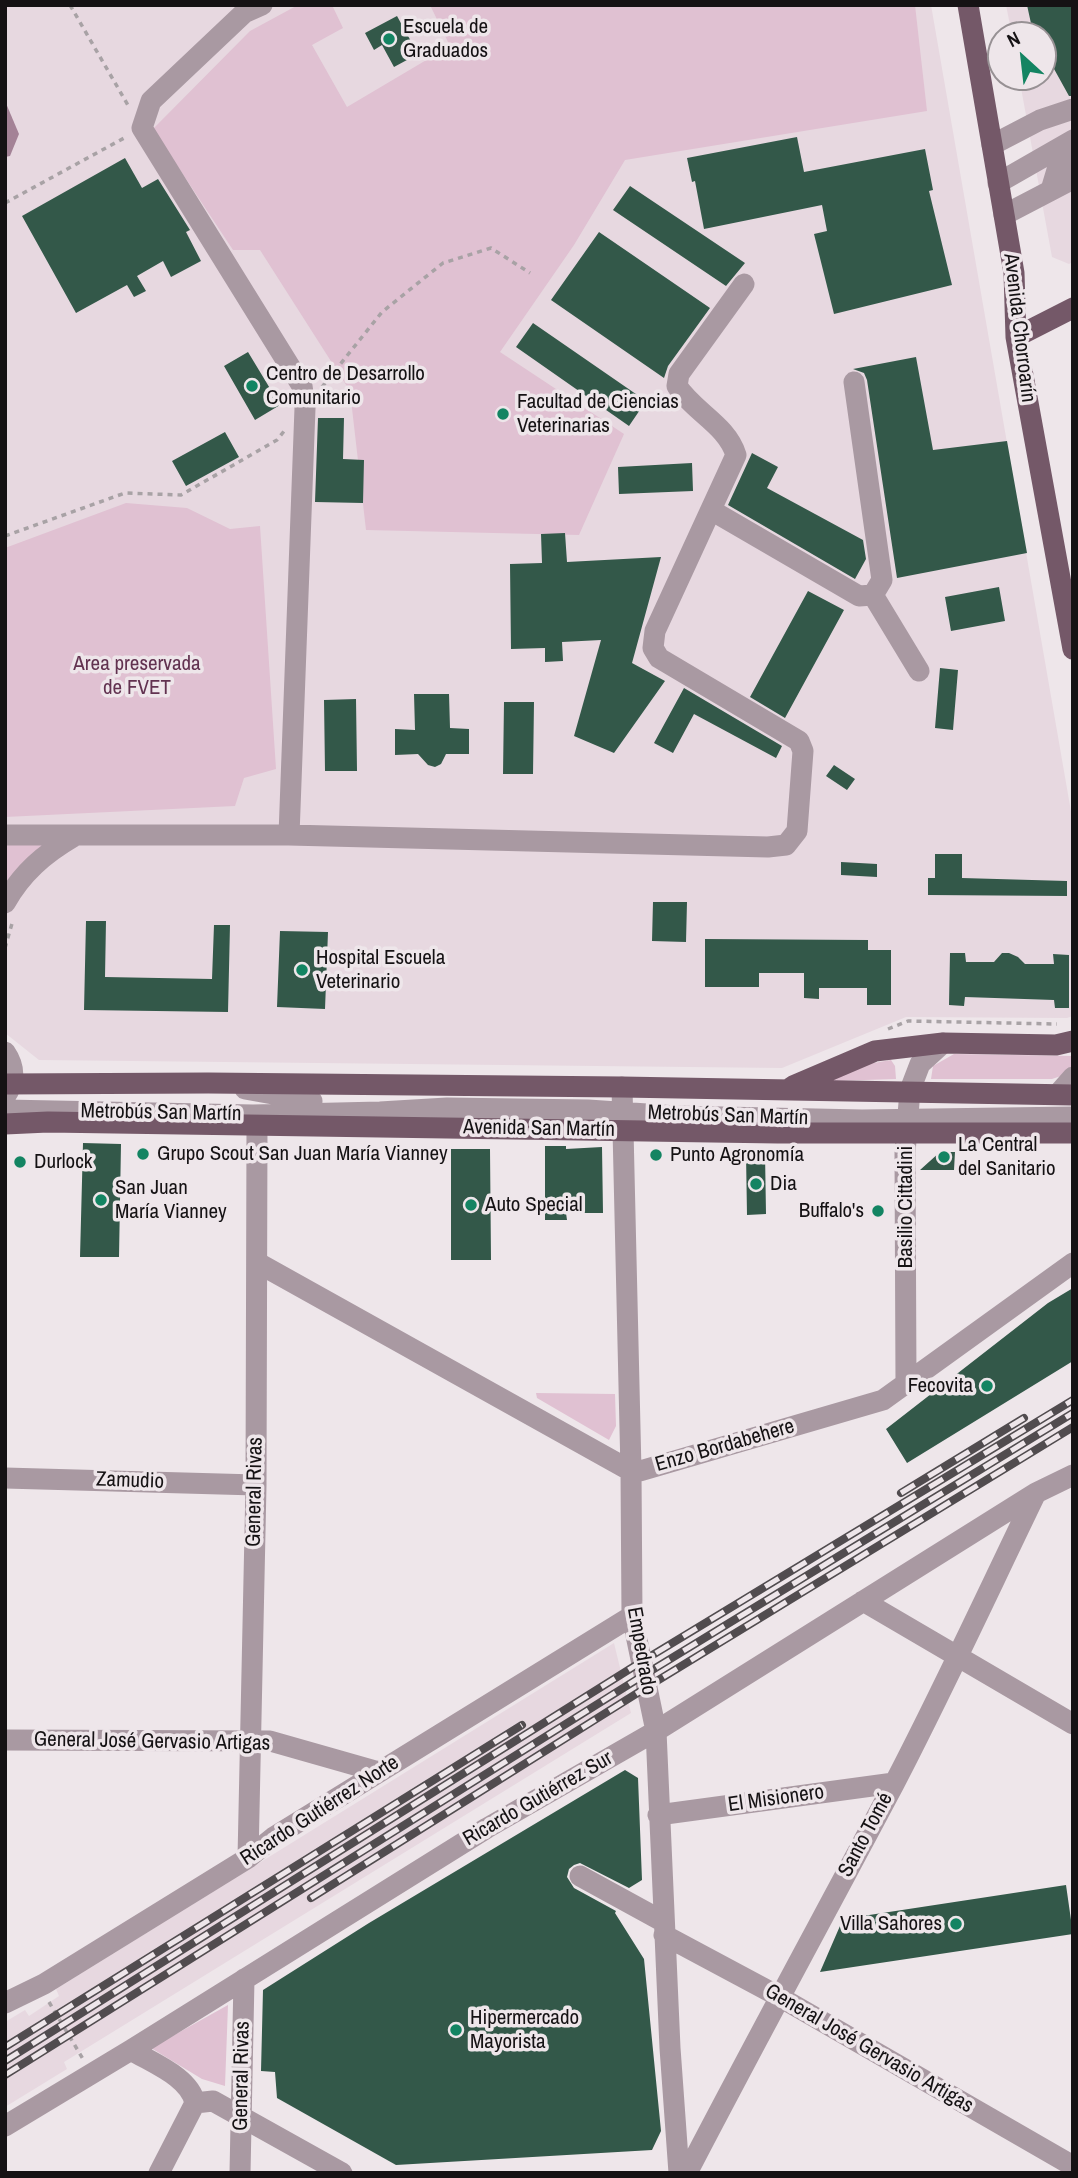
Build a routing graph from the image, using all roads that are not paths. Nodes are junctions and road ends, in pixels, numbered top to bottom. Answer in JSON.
{"nodes":[{"id":1,"x":262,"y":5,"type":"edge"},
{"id":2,"x":968,"y":5,"type":"edge"},
{"id":3,"x":1073,"y":109,"type":"edge"},
{"id":4,"x":1073,"y":140,"type":"edge"},
{"id":5,"x":992,"y":145,"type":"junction"},
{"id":6,"x":1073,"y":158,"type":"edge"},
{"id":7,"x":1073,"y":179,"type":"edge"},
{"id":8,"x":998,"y":183,"type":"junction"},
{"id":9,"x":1051,"y":190,"type":"junction"},
{"id":10,"x":1004,"y":215,"type":"junction"},
{"id":11,"x":744,"y":284,"type":"dead end"},
{"id":12,"x":1073,"y":308,"type":"edge"},
{"id":13,"x":1016,"y":337,"type":"junction"},
{"id":14,"x":854,"y":382,"type":"dead end"},
{"id":15,"x":711,"y":510,"type":"junction"},
{"id":16,"x":873,"y":595,"type":"junction"},
{"id":17,"x":1073,"y":649,"type":"edge"},
{"id":18,"x":919,"y":671,"type":"dead end"},
{"id":19,"x":5,"y":835,"type":"edge"},
{"id":20,"x":289,"y":835,"type":"junction"},
{"id":21,"x":75,"y":836,"type":"junction"},
{"id":22,"x":5,"y":903,"type":"edge"},
{"id":23,"x":1073,"y":1041,"type":"edge"},
{"id":24,"x":943,"y":1043,"type":"junction"},
{"id":25,"x":5,"y":1052,"type":"edge"},
{"id":26,"x":1073,"y":1077,"type":"edge"},
{"id":27,"x":208,"y":1083,"type":"junction"},
{"id":28,"x":785,"y":1089,"type":"junction"},
{"id":29,"x":7,"y":1091,"type":"edge"},
{"id":30,"x":1065,"y":1094,"type":"edge"},
{"id":31,"x":312,"y":1101,"type":"junction"},
{"id":32,"x":623,"y":1108,"type":"junction"},
{"id":33,"x":5,"y":1110,"type":"edge"},
{"id":34,"x":908,"y":1112,"type":"junction"},
{"id":35,"x":1073,"y":1117,"type":"edge"},
{"id":36,"x":5,"y":1124,"type":"edge"},
{"id":37,"x":257,"y":1126,"type":"junction"},
{"id":38,"x":1073,"y":1133,"type":"edge"},
{"id":39,"x":258,"y":1263,"type":"junction"},
{"id":40,"x":1073,"y":1263,"type":"edge"},
{"id":41,"x":906,"y":1384,"type":"junction"},
{"id":42,"x":631,"y":1471,"type":"junction"},
{"id":43,"x":1073,"y":1475,"type":"edge"},
{"id":44,"x":5,"y":1478,"type":"edge"},
{"id":45,"x":256,"y":1485,"type":"junction"},
{"id":46,"x":1036,"y":1493,"type":"junction"},
{"id":47,"x":863,"y":1601,"type":"junction"},
{"id":48,"x":632,"y":1616,"type":"junction"},
{"id":49,"x":958,"y":1656,"type":"junction"},
{"id":50,"x":1073,"y":1724,"type":"edge"},
{"id":51,"x":656,"y":1731,"type":"junction"},
{"id":52,"x":5,"y":1740,"type":"edge"},
{"id":53,"x":250,"y":1741,"type":"junction"},
{"id":54,"x":379,"y":1772,"type":"junction"},
{"id":55,"x":894,"y":1783,"type":"junction"},
{"id":56,"x":658,"y":1815,"type":"junction"},
{"id":57,"x":248,"y":1858,"type":"junction"},
{"id":58,"x":580,"y":1876,"type":"dead end"},
{"id":59,"x":664,"y":1928,"type":"junction"},
{"id":60,"x":244,"y":1979,"type":"junction"},
{"id":61,"x":778,"y":1996,"type":"junction"},
{"id":62,"x":5,"y":2003,"type":"edge"},
{"id":63,"x":131,"y":2050,"type":"junction"},
{"id":64,"x":195,"y":2103,"type":"junction"},
{"id":65,"x":242,"y":2117,"type":"junction"},
{"id":66,"x":5,"y":2126,"type":"edge"},
{"id":67,"x":1073,"y":2166,"type":"edge"},
{"id":68,"x":159,"y":2173,"type":"edge"},
{"id":69,"x":240,"y":2173,"type":"edge"},
{"id":70,"x":342,"y":2173,"type":"edge"},
{"id":71,"x":679,"y":2173,"type":"edge"},
{"id":72,"x":687,"y":2173,"type":"edge"}],
"edges":[{"from":1,"to":20,"type":"street"},
{"from":2,"to":5,"type":"main road","name":"Avenida Chorroarín"},
{"from":3,"to":5,"type":"street"},
{"from":4,"to":8,"type":"street"},
{"from":5,"to":8,"type":"main road","name":"Avenida Chorroarín"},
{"from":6,"to":9,"type":"street"},
{"from":7,"to":9,"type":"street"},
{"from":8,"to":10,"type":"main road","name":"Avenida Chorroarín"},
{"from":9,"to":10,"type":"street"},
{"from":10,"to":13,"type":"main road","name":"Avenida Chorroarín"},
{"from":11,"to":15,"type":"street"},
{"from":12,"to":13,"type":"main road"},
{"from":13,"to":17,"type":"main road","name":"Avenida Chorroarín"},
{"from":14,"to":16,"type":"street"},
{"from":15,"to":16,"type":"street"},
{"from":15,"to":20,"type":"street"},
{"from":16,"to":18,"type":"street"},
{"from":19,"to":21,"type":"street"},
{"from":20,"to":21,"type":"street"},
{"from":21,"to":22,"type":"street"},
{"from":23,"to":24,"type":"main road"},
{"from":24,"to":28,"type":"main road"},
{"from":24,"to":34,"type":"street","name":"Basilio Cittadini"},
{"from":25,"to":29,"type":"street"},
{"from":26,"to":30,"type":"street"},
{"from":27,"to":29,"type":"main road","name":"Avenida San Martín"},
{"from":27,"to":31,"type":"street","name":"Metrobús San Martín"},
{"from":27,"to":32,"type":"main road","name":"Avenida San Martín"},
{"from":28,"to":32,"type":"main road","name":"Avenida San Martín"},
{"from":28,"to":34,"type":"main road","name":"Avenida San Martín"},
{"from":29,"to":31,"type":"street","name":"Metrobús San Martín"},
{"from":30,"to":34,"type":"main road","name":"Avenida San Martín"},
{"from":31,"to":32,"type":"street","name":"Metrobús San Martín"},
{"from":32,"to":33,"type":"street","name":"Metrobús San Martín"},
{"from":32,"to":34,"type":"main road","name":"Avenida San Martín"},
{"from":32,"to":37,"type":"main road","name":"Avenida San Martín"},
{"from":32,"to":42,"type":"street","name":"Empedrado"},
{"from":34,"to":35,"type":"street"},
{"from":34,"to":38,"type":"main road","name":"Avenida San Martín"},
{"from":34,"to":41,"type":"street","name":"Basilio Cittadini"},
{"from":36,"to":37,"type":"main road","name":"Avenida San Martín"},
{"from":37,"to":39,"type":"street","name":"General Rivas"},
{"from":39,"to":42,"type":"street","name":"Enzo Bordabehere"},
{"from":39,"to":45,"type":"street","name":"General Rivas"},
{"from":40,"to":41,"type":"street","name":"Enzo Bordabehere"},
{"from":41,"to":42,"type":"street","name":"Enzo Bordabehere"},
{"from":42,"to":48,"type":"street","name":"Empedrado"},
{"from":43,"to":46,"type":"street","name":"Ricardo Gutiérrez Sur"},
{"from":44,"to":45,"type":"street","name":"Zamudio"},
{"from":45,"to":53,"type":"street","name":"General Rivas"},
{"from":46,"to":47,"type":"street","name":"Ricardo Gutiérrez Sur"},
{"from":46,"to":49,"type":"street","name":"Santo Tomé"},
{"from":47,"to":49,"type":"street"},
{"from":47,"to":51,"type":"street","name":"Ricardo Gutiérrez Sur"},
{"from":48,"to":51,"type":"street","name":"Empedrado"},
{"from":48,"to":54,"type":"street","name":"Ricardo Gutiérrez Norte"},
{"from":49,"to":50,"type":"street"},
{"from":49,"to":55,"type":"street","name":"Santo Tomé"},
{"from":51,"to":56,"type":"street","name":"Empedrado"},
{"from":51,"to":60,"type":"street","name":"Ricardo Gutiérrez Sur"},
{"from":52,"to":53,"type":"street","name":"General José Gervasio Artigas"},
{"from":53,"to":54,"type":"street","name":"General José Gervasio Artigas"},
{"from":53,"to":57,"type":"street","name":"General Rivas"},
{"from":54,"to":57,"type":"street","name":"Ricardo Gutiérrez Norte"},
{"from":55,"to":56,"type":"street","name":"El Misionero"},
{"from":55,"to":61,"type":"street","name":"Santo Tomé"},
{"from":56,"to":59,"type":"street","name":"Empedrado"},
{"from":57,"to":62,"type":"street","name":"Ricardo Gutiérrez Norte"},
{"from":58,"to":59,"type":"street","name":"General José Gervasio Artigas"},
{"from":59,"to":61,"type":"street","name":"General José Gervasio Artigas"},
{"from":59,"to":71,"type":"street","name":"Empedrado"},
{"from":60,"to":63,"type":"street","name":"Ricardo Gutiérrez Sur"},
{"from":60,"to":65,"type":"street","name":"General Rivas"},
{"from":61,"to":67,"type":"street","name":"General José Gervasio Artigas"},
{"from":61,"to":72,"type":"street","name":"Santo Tomé"},
{"from":63,"to":64,"type":"street"},
{"from":63,"to":66,"type":"street","name":"Ricardo Gutiérrez Sur"},
{"from":64,"to":65,"type":"street"},
{"from":64,"to":68,"type":"street"},
{"from":65,"to":69,"type":"street","name":"General Rivas"},
{"from":65,"to":70,"type":"street"}]}
